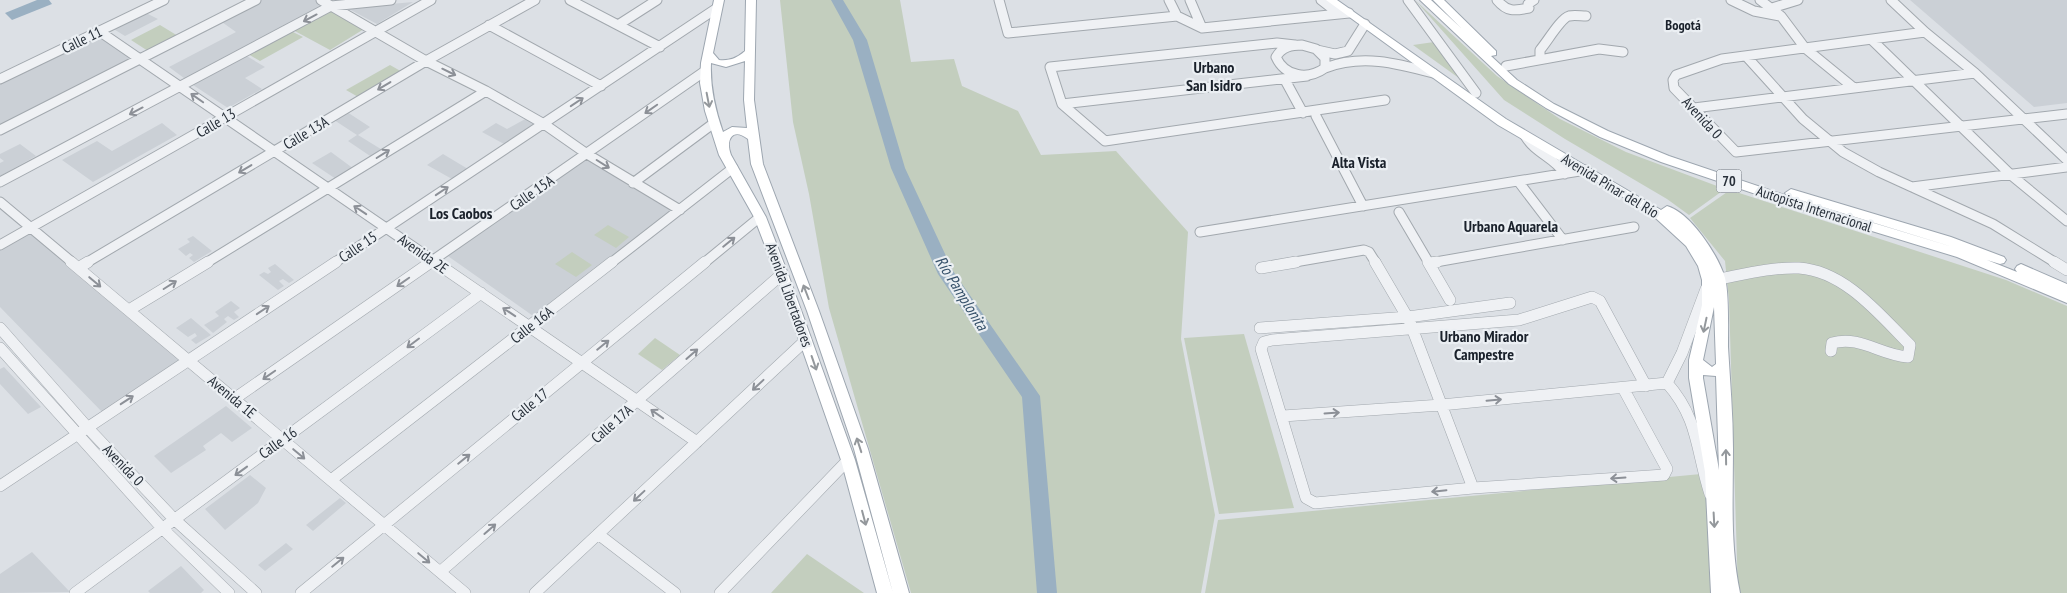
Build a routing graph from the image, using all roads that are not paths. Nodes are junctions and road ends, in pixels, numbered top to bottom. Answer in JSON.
{"nodes":[{"id":1,"x":164,"y":0,"type":"edge"},
{"id":2,"x":256,"y":0,"type":"edge"},
{"id":3,"x":321,"y":0,"type":"edge"},
{"id":4,"x":391,"y":0,"type":"edge"},
{"id":5,"x":421,"y":0,"type":"edge"},
{"id":6,"x":431,"y":0,"type":"edge"},
{"id":7,"x":535,"y":0,"type":"edge"},
{"id":8,"x":570,"y":0,"type":"edge"},
{"id":9,"x":594,"y":0,"type":"edge"},
{"id":10,"x":657,"y":0,"type":"edge"},
{"id":11,"x":752,"y":0,"type":"edge"},
{"id":12,"x":999,"y":0,"type":"edge"},
{"id":13,"x":1169,"y":0,"type":"edge"},
{"id":14,"x":1190,"y":0,"type":"edge"},
{"id":15,"x":1321,"y":0,"type":"edge"},
{"id":16,"x":1331,"y":0,"type":"edge"},
{"id":17,"x":1341,"y":0,"type":"edge"},
{"id":18,"x":1408,"y":0,"type":"edge"},
{"id":19,"x":1424,"y":0,"type":"edge"},
{"id":20,"x":1438,"y":0,"type":"edge"},
{"id":21,"x":1497,"y":0,"type":"edge"},
{"id":22,"x":1534,"y":0,"type":"edge"},
{"id":23,"x":1730,"y":0,"type":"edge"},
{"id":24,"x":1760,"y":0,"type":"edge"},
{"id":25,"x":1798,"y":0,"type":"edge"},
{"id":26,"x":1891,"y":0,"type":"edge"},
{"id":27,"x":718,"y":4,"type":"edge"},
{"id":28,"x":331,"y":6,"type":"junction"},
{"id":29,"x":583,"y":7,"type":"junction"},
{"id":30,"x":1772,"y":8,"type":"junction"},
{"id":31,"x":1344,"y":14,"type":"junction"},
{"id":32,"x":1177,"y":16,"type":"junction"},
{"id":33,"x":1586,"y":16,"type":"dead end"},
{"id":34,"x":1781,"y":16,"type":"junction"},
{"id":35,"x":1365,"y":24,"type":"junction"},
{"id":36,"x":618,"y":25,"type":"junction"},
{"id":37,"x":490,"y":26,"type":"junction"},
{"id":38,"x":1202,"y":28,"type":"junction"},
{"id":39,"x":373,"y":30,"type":"junction"},
{"id":40,"x":100,"y":32,"type":"junction"},
{"id":41,"x":1925,"y":32,"type":"junction"},
{"id":42,"x":1872,"y":40,"type":"junction"},
{"id":43,"x":1295,"y":45,"type":"junction"},
{"id":44,"x":660,"y":46,"type":"junction"},
{"id":45,"x":1805,"y":48,"type":"junction"},
{"id":46,"x":750,"y":50,"type":"junction"},
{"id":47,"x":1316,"y":50,"type":"junction"},
{"id":48,"x":707,"y":52,"type":"junction"},
{"id":49,"x":1623,"y":52,"type":"dead end"},
{"id":50,"x":1746,"y":56,"type":"junction"},
{"id":51,"x":140,"y":59,"type":"junction"},
{"id":52,"x":1540,"y":59,"type":"junction"},
{"id":53,"x":426,"y":61,"type":"junction"},
{"id":54,"x":1506,"y":66,"type":"junction"},
{"id":55,"x":1325,"y":68,"type":"junction"},
{"id":56,"x":705,"y":71,"type":"junction"},
{"id":57,"x":1434,"y":73,"type":"junction"},
{"id":58,"x":1975,"y":73,"type":"junction"},
{"id":59,"x":1307,"y":76,"type":"junction"},
{"id":60,"x":0,"y":79,"type":"edge"},
{"id":61,"x":1285,"y":80,"type":"junction"},
{"id":62,"x":1913,"y":81,"type":"junction"},
{"id":63,"x":601,"y":86,"type":"junction"},
{"id":64,"x":181,"y":87,"type":"junction"},
{"id":65,"x":1854,"y":88,"type":"junction"},
{"id":66,"x":486,"y":91,"type":"junction"},
{"id":67,"x":1476,"y":93,"type":"junction"},
{"id":68,"x":1782,"y":97,"type":"junction"},
{"id":69,"x":1385,"y":100,"type":"dead end"},
{"id":70,"x":1062,"y":104,"type":"junction"},
{"id":71,"x":1694,"y":108,"type":"junction"},
{"id":72,"x":1303,"y":113,"type":"junction"},
{"id":73,"x":2067,"y":114,"type":"edge"},
{"id":74,"x":223,"y":116,"type":"junction"},
{"id":75,"x":1316,"y":116,"type":"dead end"},
{"id":76,"x":2025,"y":119,"type":"junction"},
{"id":77,"x":714,"y":123,"type":"junction"},
{"id":78,"x":544,"y":124,"type":"junction"},
{"id":79,"x":1960,"y":127,"type":"junction"},
{"id":80,"x":0,"y":130,"type":"edge"},
{"id":81,"x":1525,"y":136,"type":"junction"},
{"id":82,"x":753,"y":137,"type":"junction"},
{"id":83,"x":1829,"y":142,"type":"junction"},
{"id":84,"x":722,"y":146,"type":"junction"},
{"id":85,"x":274,"y":151,"type":"junction"},
{"id":86,"x":587,"y":154,"type":"junction"},
{"id":87,"x":2067,"y":160,"type":"edge"},
{"id":88,"x":733,"y":168,"type":"junction"},
{"id":89,"x":2067,"y":168,"type":"edge"},
{"id":90,"x":1586,"y":170,"type":"junction"},
{"id":91,"x":1565,"y":174,"type":"junction"},
{"id":92,"x":2011,"y":174,"type":"junction"},
{"id":93,"x":1518,"y":181,"type":"junction"},
{"id":94,"x":0,"y":182,"type":"edge"},
{"id":95,"x":633,"y":182,"type":"junction"},
{"id":96,"x":1911,"y":187,"type":"junction"},
{"id":97,"x":328,"y":188,"type":"junction"},
{"id":98,"x":0,"y":202,"type":"edge"},
{"id":99,"x":1362,"y":206,"type":"junction"},
{"id":100,"x":680,"y":210,"type":"junction"},
{"id":101,"x":1399,"y":212,"type":"dead end"},
{"id":102,"x":760,"y":217,"type":"junction"},
{"id":103,"x":2067,"y":221,"type":"edge"},
{"id":104,"x":29,"y":226,"type":"junction"},
{"id":105,"x":1634,"y":227,"type":"dead end"},
{"id":106,"x":386,"y":228,"type":"junction"},
{"id":107,"x":1200,"y":232,"type":"dead end"},
{"id":108,"x":0,"y":240,"type":"edge"},
{"id":109,"x":1563,"y":240,"type":"junction"},
{"id":110,"x":0,"y":245,"type":"edge"},
{"id":111,"x":434,"y":261,"type":"junction"},
{"id":112,"x":1430,"y":263,"type":"junction"},
{"id":113,"x":78,"y":268,"type":"junction"},
{"id":114,"x":1261,"y":268,"type":"dead end"},
{"id":115,"x":2067,"y":270,"type":"edge"},
{"id":116,"x":782,"y":274,"type":"junction"},
{"id":117,"x":1713,"y":279,"type":"junction"},
{"id":118,"x":2067,"y":289,"type":"edge"},
{"id":119,"x":480,"y":293,"type":"junction"},
{"id":120,"x":2067,"y":298,"type":"edge"},
{"id":121,"x":1450,"y":300,"type":"dead end"},
{"id":122,"x":1510,"y":303,"type":"dead end"},
{"id":123,"x":129,"y":310,"type":"junction"},
{"id":124,"x":1410,"y":323,"type":"junction"},
{"id":125,"x":530,"y":327,"type":"junction"},
{"id":126,"x":0,"y":328,"type":"edge"},
{"id":127,"x":1260,"y":328,"type":"dead end"},
{"id":128,"x":806,"y":340,"type":"junction"},
{"id":129,"x":18,"y":349,"type":"junction"},
{"id":130,"x":1831,"y":351,"type":"dead end"},
{"id":131,"x":2,"y":354,"type":"edge"},
{"id":132,"x":188,"y":360,"type":"junction"},
{"id":133,"x":1696,"y":360,"type":"junction"},
{"id":134,"x":582,"y":363,"type":"junction"},
{"id":135,"x":1721,"y":367,"type":"junction"},
{"id":136,"x":1667,"y":383,"type":"junction"},
{"id":137,"x":1646,"y":386,"type":"junction"},
{"id":138,"x":1623,"y":388,"type":"junction"},
{"id":139,"x":1698,"y":393,"type":"junction"},
{"id":140,"x":234,"y":399,"type":"junction"},
{"id":141,"x":1723,"y":400,"type":"junction"},
{"id":142,"x":638,"y":401,"type":"junction"},
{"id":143,"x":1441,"y":405,"type":"junction"},
{"id":144,"x":1283,"y":416,"type":"junction"},
{"id":145,"x":82,"y":430,"type":"junction"},
{"id":146,"x":283,"y":440,"type":"junction"},
{"id":147,"x":697,"y":442,"type":"junction"},
{"id":148,"x":848,"y":460,"type":"junction"},
{"id":149,"x":331,"y":480,"type":"junction"},
{"id":150,"x":0,"y":486,"type":"edge"},
{"id":151,"x":1473,"y":488,"type":"junction"},
{"id":152,"x":1713,"y":500,"type":"junction"},
{"id":153,"x":174,"y":519,"type":"junction"},
{"id":154,"x":384,"y":525,"type":"junction"},
{"id":155,"x":162,"y":528,"type":"junction"},
{"id":156,"x":598,"y":534,"type":"junction"},
{"id":157,"x":440,"y":572,"type":"junction"},
{"id":158,"x":75,"y":593,"type":"edge"},
{"id":159,"x":229,"y":593,"type":"edge"},
{"id":160,"x":256,"y":593,"type":"edge"},
{"id":161,"x":301,"y":593,"type":"edge"},
{"id":162,"x":465,"y":593,"type":"edge"},
{"id":163,"x":535,"y":593,"type":"edge"},
{"id":164,"x":675,"y":593,"type":"edge"},
{"id":165,"x":720,"y":593,"type":"edge"},
{"id":166,"x":885,"y":593,"type":"edge"},
{"id":167,"x":901,"y":593,"type":"edge"},
{"id":168,"x":1719,"y":593,"type":"edge"},
{"id":169,"x":1732,"y":593,"type":"edge"}],
"edges":[{"from":1,"to":40,"type":"street","name":"Calle 11"},
{"from":2,"to":51,"type":"street"},
{"from":3,"to":28,"type":"street"},
{"from":4,"to":28,"type":"street"},
{"from":5,"to":39,"type":"street","name":"Calle 13"},
{"from":6,"to":39,"type":"street","name":"Calle 13"},
{"from":7,"to":37,"type":"street","name":"Calle 13A"},
{"from":8,"to":29,"type":"street"},
{"from":9,"to":29,"type":"street"},
{"from":10,"to":36,"type":"street"},
{"from":11,"to":46,"type":"main road","name":"Avenida Libertadores"},
{"from":12,"to":32,"type":"street"},
{"from":13,"to":32,"type":"street"},
{"from":14,"to":38,"type":"street"},
{"from":15,"to":31,"type":"street"},
{"from":16,"to":31,"type":"main road","name":"Avenida Pinar del Río"},
{"from":17,"to":67,"type":"main road","name":"Avenida Pinar del Río"},
{"from":18,"to":67,"type":"street"},
{"from":19,"to":120,"type":"main road","name":"Autopista Internacional","number":"70"},
{"from":20,"to":54,"type":"main road","name":"Autopista Internacional","number":"70"},
{"from":21,"to":22,"type":"street"},
{"from":23,"to":34,"type":"street"},
{"from":24,"to":30,"type":"street"},
{"from":25,"to":30,"type":"street"},
{"from":26,"to":41,"type":"street"},
{"from":27,"to":44,"type":"street","name":"Calle 15"},
{"from":27,"to":48,"type":"main road","name":"Avenida Libertadores"},
{"from":28,"to":39,"type":"street"},
{"from":28,"to":64,"type":"street","one_way":true},
{"from":29,"to":36,"type":"street"},
{"from":30,"to":34,"type":"street"},
{"from":31,"to":35,"type":"main road","name":"Avenida Pinar del Río"},
{"from":31,"to":38,"type":"street"},
{"from":32,"to":38,"type":"street"},
{"from":33,"to":52,"type":"street"},
{"from":34,"to":45,"type":"street"},
{"from":35,"to":47,"type":"street"},
{"from":35,"to":57,"type":"main road","name":"Avenida Pinar del Río"},
{"from":36,"to":44,"type":"street"},
{"from":37,"to":53,"type":"street","name":"Calle 13A"},
{"from":37,"to":63,"type":"street"},
{"from":39,"to":53,"type":"street"},
{"from":39,"to":74,"type":"street","name":"Calle 13"},
{"from":40,"to":51,"type":"street","name":"Avenida 2E"},
{"from":40,"to":60,"type":"street","name":"Calle 11"},
{"from":41,"to":42,"type":"street"},
{"from":41,"to":58,"type":"street"},
{"from":42,"to":45,"type":"street"},
{"from":42,"to":62,"type":"street"},
{"from":43,"to":47,"type":"street"},
{"from":43,"to":59,"type":"street"},
{"from":43,"to":70,"type":"street"},
{"from":44,"to":63,"type":"street","name":"Calle 15"},
{"from":45,"to":50,"type":"street"},
{"from":45,"to":65,"type":"street"},
{"from":46,"to":48,"type":"main road"},
{"from":46,"to":82,"type":"main road","name":"Avenida Libertadores"},
{"from":47,"to":55,"type":"street"},
{"from":48,"to":56,"type":"main road","name":"Avenida Libertadores"},
{"from":49,"to":52,"type":"street"},
{"from":50,"to":68,"type":"street"},
{"from":50,"to":71,"type":"street","name":"Avenida 0"},
{"from":51,"to":64,"type":"street","name":"Avenida 2E"},
{"from":51,"to":80,"type":"street"},
{"from":52,"to":54,"type":"street"},
{"from":53,"to":66,"type":"street","one_way":true},
{"from":53,"to":85,"type":"street","name":"Calle 13A","one_way":true},
{"from":54,"to":118,"type":"main road","name":"Autopista Internacional","number":"70"},
{"from":55,"to":57,"type":"street"},
{"from":55,"to":59,"type":"street"},
{"from":56,"to":77,"type":"main road","name":"Avenida Libertadores","one_way":true},
{"from":56,"to":86,"type":"street","name":"Calle 15A","one_way":true},
{"from":57,"to":81,"type":"main road","name":"Avenida Pinar del Río"},
{"from":58,"to":62,"type":"street"},
{"from":58,"to":76,"type":"street"},
{"from":59,"to":61,"type":"street"},
{"from":61,"to":70,"type":"street"},
{"from":61,"to":72,"type":"street"},
{"from":62,"to":65,"type":"street"},
{"from":62,"to":79,"type":"street"},
{"from":78,"to":63,"type":"street","name":"Calle 15","one_way":true},
{"from":74,"to":64,"type":"street","name":"Avenida 2E","one_way":true},
{"from":64,"to":94,"type":"street","one_way":true},
{"from":65,"to":68,"type":"street"},
{"from":66,"to":78,"type":"street"},
{"from":97,"to":66,"type":"street","one_way":true},
{"from":67,"to":117,"type":"main road","name":"Avenida Pinar del Río"},
{"from":68,"to":71,"type":"street"},
{"from":68,"to":83,"type":"street"},
{"from":69,"to":72,"type":"street"},
{"from":70,"to":72,"type":"street"},
{"from":71,"to":83,"type":"street","name":"Avenida 0"},
{"from":73,"to":76,"type":"street"},
{"from":74,"to":85,"type":"street","name":"Avenida 2E"},
{"from":74,"to":104,"type":"street","name":"Calle 13"},
{"from":75,"to":99,"type":"street"},
{"from":76,"to":79,"type":"street"},
{"from":76,"to":87,"type":"street"},
{"from":77,"to":84,"type":"main road","name":"Avenida Libertadores"},
{"from":77,"to":95,"type":"street"},
{"from":78,"to":86,"type":"street"},
{"from":106,"to":78,"type":"street","name":"Calle 15","one_way":true},
{"from":79,"to":83,"type":"street"},
{"from":79,"to":92,"type":"street"},
{"from":81,"to":90,"type":"main road","name":"Avenida Pinar del Río"},
{"from":81,"to":91,"type":"street"},
{"from":82,"to":84,"type":"main road"},
{"from":167,"to":82,"type":"main road","name":"Avenida Libertadores","one_way":true},
{"from":83,"to":96,"type":"street"},
{"from":84,"to":88,"type":"main road","name":"Avenida Libertadores"},
{"from":85,"to":97,"type":"street","name":"Avenida 2E"},
{"from":85,"to":113,"type":"street","name":"Calle 13A","one_way":true},
{"from":86,"to":95,"type":"street","one_way":true},
{"from":86,"to":111,"type":"street","name":"Calle 15A"},
{"from":88,"to":100,"type":"street","name":"Calle 16A"},
{"from":88,"to":102,"type":"main road","name":"Avenida Libertadores"},
{"from":89,"to":92,"type":"street"},
{"from":90,"to":91,"type":"street"},
{"from":90,"to":117,"type":"main road","name":"Avenida Pinar del Río"},
{"from":91,"to":93,"type":"street"},
{"from":92,"to":96,"type":"street"},
{"from":92,"to":103,"type":"street"},
{"from":93,"to":99,"type":"street"},
{"from":93,"to":109,"type":"street"},
{"from":95,"to":100,"type":"street"},
{"from":96,"to":115,"type":"street"},
{"from":106,"to":97,"type":"street","name":"Avenida 2E","one_way":true},
{"from":123,"to":97,"type":"street","one_way":true},
{"from":98,"to":104,"type":"street","name":"Avenida 1E"},
{"from":99,"to":107,"type":"street"},
{"from":100,"to":125,"type":"street","name":"Calle 16A"},
{"from":101,"to":112,"type":"street"},
{"from":102,"to":116,"type":"main road","name":"Avenida Libertadores"},
{"from":134,"to":102,"type":"street","name":"Calle 17","one_way":true},
{"from":104,"to":108,"type":"street","name":"Calle 13"},
{"from":104,"to":110,"type":"street","name":"Calle 13"},
{"from":104,"to":113,"type":"street","name":"Avenida 1E"},
{"from":105,"to":109,"type":"street"},
{"from":106,"to":111,"type":"street","name":"Avenida 2E"},
{"from":132,"to":106,"type":"street","name":"Calle 15","one_way":true},
{"from":109,"to":112,"type":"street"},
{"from":111,"to":119,"type":"street","name":"Avenida 2E"},
{"from":111,"to":140,"type":"street","name":"Calle 15A","one_way":true},
{"from":112,"to":121,"type":"street"},
{"from":113,"to":123,"type":"street","name":"Avenida 1E","one_way":true},
{"from":114,"to":124,"type":"street"},
{"from":116,"to":128,"type":"main road","name":"Avenida Libertadores"},
{"from":142,"to":116,"type":"street","name":"Calle 17A","one_way":true},
{"from":117,"to":130,"type":"street"},
{"from":117,"to":133,"type":"main road","name":"Avenida Pinar del Río","one_way":true},
{"from":117,"to":135,"type":"main road","name":"Avenida Pinar del Río"},
{"from":117,"to":136,"type":"street"},
{"from":125,"to":119,"type":"street","name":"Avenida 2E","one_way":true},
{"from":119,"to":146,"type":"street","name":"Calle 16","one_way":true},
{"from":122,"to":124,"type":"street"},
{"from":123,"to":132,"type":"street","name":"Avenida 1E"},
{"from":124,"to":127,"type":"street"},
{"from":124,"to":137,"type":"street"},
{"from":124,"to":143,"type":"street"},
{"from":124,"to":144,"type":"street"},
{"from":125,"to":134,"type":"street","name":"Avenida 2E"},
{"from":125,"to":149,"type":"street","name":"Calle 16A"},
{"from":126,"to":129,"type":"street","name":"Avenida 0"},
{"from":128,"to":147,"type":"street","one_way":true},
{"from":128,"to":148,"type":"main road","name":"Avenida Libertadores","one_way":true},
{"from":129,"to":131,"type":"street"},
{"from":129,"to":145,"type":"street","name":"Avenida 0"},
{"from":131,"to":145,"type":"street","name":"Avenida 0"},
{"from":132,"to":140,"type":"street","name":"Avenida 1E"},
{"from":145,"to":132,"type":"street","name":"Calle 15","one_way":true},
{"from":133,"to":135,"type":"main road"},
{"from":133,"to":139,"type":"main road","name":"Avenida Pinar del Río"},
{"from":134,"to":142,"type":"street","name":"Avenida 2E"},
{"from":154,"to":134,"type":"street","name":"Calle 17","one_way":true},
{"from":135,"to":141,"type":"main road","name":"Avenida Pinar del Río"},
{"from":136,"to":137,"type":"street"},
{"from":136,"to":152,"type":"street"},
{"from":137,"to":138,"type":"street"},
{"from":143,"to":138,"type":"street","one_way":true},
{"from":138,"to":151,"type":"street","one_way":true},
{"from":139,"to":141,"type":"main road"},
{"from":139,"to":152,"type":"main road","name":"Avenida Pinar del Río"},
{"from":140,"to":146,"type":"street","name":"Avenida 1E"},
{"from":169,"to":141,"type":"main road","name":"Avenida Pinar del Río","one_way":true},
{"from":147,"to":142,"type":"street","name":"Avenida 2E","one_way":true},
{"from":157,"to":142,"type":"street","name":"Calle 17A","one_way":true},
{"from":144,"to":143,"type":"street","one_way":true},
{"from":143,"to":151,"type":"street"},
{"from":151,"to":144,"type":"street","one_way":true},
{"from":145,"to":150,"type":"street","name":"Calle 15"},
{"from":145,"to":153,"type":"street","name":"Avenida 0"},
{"from":145,"to":155,"type":"street","name":"Avenida 0"},
{"from":146,"to":149,"type":"street","name":"Avenida 1E","one_way":true},
{"from":146,"to":153,"type":"street","name":"Calle 16","one_way":true},
{"from":147,"to":156,"type":"street","one_way":true},
{"from":148,"to":165,"type":"street"},
{"from":148,"to":166,"type":"main road","name":"Avenida Libertadores","one_way":true},
{"from":149,"to":154,"type":"street","name":"Avenida 1E"},
{"from":152,"to":168,"type":"main road","name":"Avenida Pinar del Río","one_way":true},
{"from":153,"to":155,"type":"street","name":"Calle 16"},
{"from":153,"to":160,"type":"street","name":"Avenida 0"},
{"from":154,"to":157,"type":"street","name":"Avenida 1E","one_way":true},
{"from":161,"to":154,"type":"street","name":"Calle 17","one_way":true},
{"from":155,"to":158,"type":"street","name":"Calle 16"},
{"from":155,"to":159,"type":"street","name":"Avenida 0"},
{"from":156,"to":163,"type":"street"},
{"from":156,"to":164,"type":"street"},
{"from":157,"to":162,"type":"street","name":"Avenida 1E"}]}
